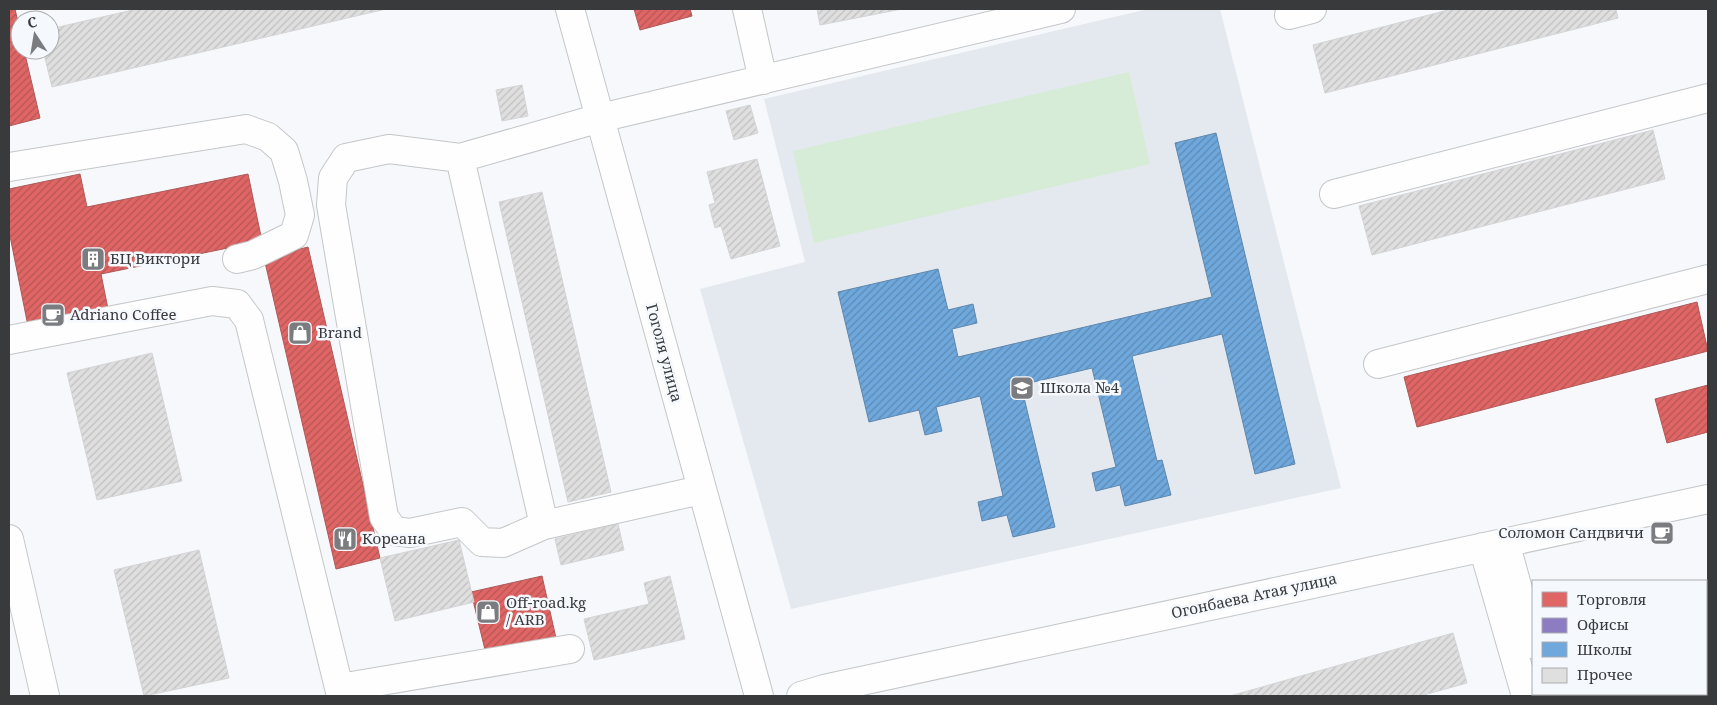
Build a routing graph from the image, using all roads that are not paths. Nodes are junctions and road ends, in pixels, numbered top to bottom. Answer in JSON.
{"nodes":[{"id":1,"x":570,"y":9,"type":"edge"},
{"id":2,"x":747,"y":9,"type":"edge"},
{"id":3,"x":1061,"y":9,"type":"edge"},
{"id":4,"x":763,"y":80,"type":"junction"},
{"id":5,"x":1708,"y":98,"type":"edge"},
{"id":6,"x":600,"y":118,"type":"junction"},
{"id":7,"x":460,"y":158,"type":"junction"},
{"id":8,"x":9,"y":167,"type":"edge"},
{"id":9,"x":1334,"y":194,"type":"dead end"},
{"id":10,"x":238,"y":259,"type":"dead end"},
{"id":11,"x":1708,"y":279,"type":"edge"},
{"id":12,"x":9,"y":340,"type":"edge"},
{"id":13,"x":1378,"y":364,"type":"dead end"},
{"id":14,"x":701,"y":490,"type":"junction"},
{"id":15,"x":1708,"y":499,"type":"edge"},
{"id":16,"x":544,"y":525,"type":"junction"},
{"id":17,"x":9,"y":538,"type":"edge"},
{"id":18,"x":1494,"y":545,"type":"junction"},
{"id":19,"x":1532,"y":641,"type":"edge"},
{"id":20,"x":570,"y":649,"type":"dead end"},
{"id":21,"x":1532,"y":691,"type":"edge"},
{"id":22,"x":340,"y":692,"type":"edge"},
{"id":23,"x":45,"y":696,"type":"edge"},
{"id":24,"x":759,"y":696,"type":"edge"},
{"id":25,"x":801,"y":696,"type":"edge"}],
"edges":[{"from":1,"to":6,"type":"street","name":"Гоголя улица"},
{"from":2,"to":4,"type":"street"},
{"from":3,"to":4,"type":"street"},
{"from":4,"to":6,"type":"street"},
{"from":5,"to":9,"type":"street"},
{"from":6,"to":7,"type":"street"},
{"from":6,"to":14,"type":"street","name":"Гоголя улица"},
{"from":7,"to":16,"type":"street"},
{"from":7,"to":16,"type":"street"},
{"from":8,"to":10,"type":"street"},
{"from":11,"to":13,"type":"street"},
{"from":12,"to":22,"type":"street"},
{"from":14,"to":16,"type":"street"},
{"from":14,"to":24,"type":"street","name":"Гоголя улица"},
{"from":15,"to":18,"type":"street","name":"Огонбаева Атая улица"},
{"from":17,"to":23,"type":"street"},
{"from":18,"to":19,"type":"street"},
{"from":18,"to":21,"type":"street"},
{"from":18,"to":25,"type":"street","name":"Огонбаева Атая улица"},
{"from":20,"to":22,"type":"street"}]}
